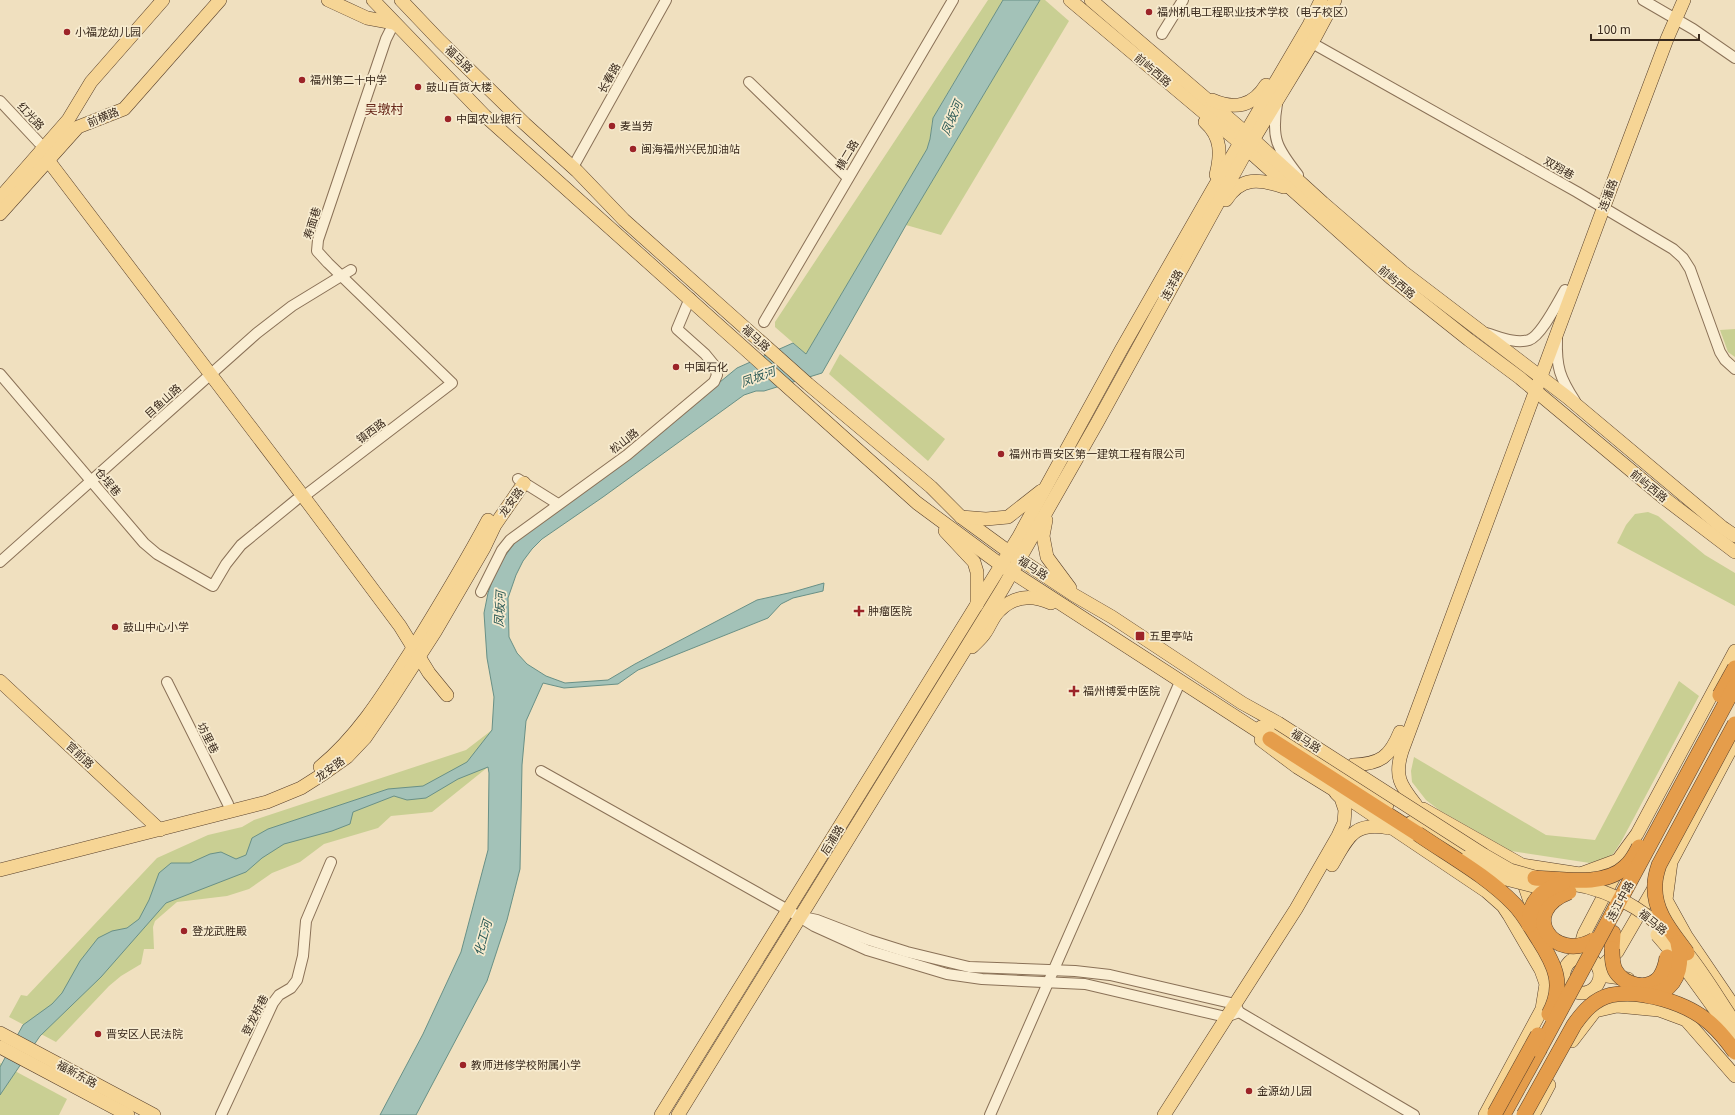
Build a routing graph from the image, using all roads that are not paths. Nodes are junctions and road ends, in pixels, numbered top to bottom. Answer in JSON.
{"nodes":[{"id":1,"x":163,"y":0,"type":"edge"},
{"id":2,"x":220,"y":0,"type":"edge"},
{"id":3,"x":328,"y":0,"type":"edge"},
{"id":4,"x":373,"y":0,"type":"edge"},
{"id":5,"x":401,"y":0,"type":"edge"},
{"id":6,"x":666,"y":0,"type":"edge"},
{"id":7,"x":953,"y":0,"type":"edge"},
{"id":8,"x":1070,"y":0,"type":"edge"},
{"id":9,"x":1091,"y":0,"type":"edge"},
{"id":10,"x":1183,"y":0,"type":"edge"},
{"id":11,"x":1321,"y":0,"type":"edge"},
{"id":12,"x":1335,"y":0,"type":"edge"},
{"id":13,"x":1643,"y":0,"type":"edge"},
{"id":14,"x":1675,"y":0,"type":"edge"},
{"id":15,"x":1684,"y":0,"type":"edge"},
{"id":16,"x":1672,"y":17,"type":"junction"},
{"id":17,"x":394,"y":23,"type":"junction"},
{"id":18,"x":1309,"y":25,"type":"junction"},
{"id":19,"x":1162,"y":34,"type":"dead end"},
{"id":20,"x":1312,"y":43,"type":"junction"},
{"id":21,"x":1136,"y":56,"type":"junction"},
{"id":22,"x":1735,"y":58,"type":"edge"},
{"id":23,"x":749,"y":82,"type":"dead end"},
{"id":24,"x":1199,"y":92,"type":"junction"},
{"id":25,"x":1279,"y":98,"type":"junction"},
{"id":26,"x":0,"y":101,"type":"edge"},
{"id":27,"x":73,"y":124,"type":"junction"},
{"id":28,"x":1247,"y":141,"type":"junction"},
{"id":29,"x":42,"y":157,"type":"junction"},
{"id":30,"x":573,"y":167,"type":"junction"},
{"id":31,"x":848,"y":178,"type":"junction"},
{"id":32,"x":1213,"y":189,"type":"junction"},
{"id":33,"x":1289,"y":189,"type":"junction"},
{"id":34,"x":1311,"y":192,"type":"junction"},
{"id":35,"x":0,"y":198,"type":"edge"},
{"id":36,"x":1600,"y":205,"type":"junction"},
{"id":37,"x":0,"y":214,"type":"edge"},
{"id":38,"x":1183,"y":265,"type":"junction"},
{"id":39,"x":351,"y":270,"type":"dead end"},
{"id":40,"x":341,"y":276,"type":"junction"},
{"id":41,"x":1565,"y":290,"type":"junction"},
{"id":42,"x":690,"y":298,"type":"junction"},
{"id":43,"x":764,"y":322,"type":"dead end"},
{"id":44,"x":1480,"y":332,"type":"junction"},
{"id":45,"x":1557,"y":334,"type":"junction"},
{"id":46,"x":1735,"y":369,"type":"edge"},
{"id":47,"x":0,"y":374,"type":"edge"},
{"id":48,"x":1538,"y":375,"type":"junction"},
{"id":49,"x":208,"y":377,"type":"junction"},
{"id":50,"x":452,"y":383,"type":"joint"},
{"id":51,"x":1533,"y":388,"type":"junction"},
{"id":52,"x":1578,"y":406,"type":"junction"},
{"id":53,"x":91,"y":480,"type":"junction"},
{"id":54,"x":521,"y":481,"type":"joint"},
{"id":55,"x":1046,"y":487,"type":"junction"},
{"id":56,"x":300,"y":498,"type":"junction"},
{"id":57,"x":917,"y":503,"type":"junction"},
{"id":58,"x":558,"y":504,"type":"junction"},
{"id":59,"x":1049,"y":507,"type":"junction"},
{"id":60,"x":961,"y":517,"type":"junction"},
{"id":61,"x":1735,"y":536,"type":"edge"},
{"id":62,"x":1735,"y":552,"type":"edge"},
{"id":63,"x":1014,"y":556,"type":"junction"},
{"id":64,"x":0,"y":562,"type":"edge"},
{"id":65,"x":1007,"y":568,"type":"junction"},
{"id":66,"x":213,"y":586,"type":"joint"},
{"id":67,"x":481,"y":592,"type":"dead end"},
{"id":68,"x":1074,"y":595,"type":"junction"},
{"id":69,"x":977,"y":605,"type":"junction"},
{"id":70,"x":1080,"y":616,"type":"junction"},
{"id":71,"x":1735,"y":651,"type":"edge"},
{"id":72,"x":414,"y":655,"type":"junction"},
{"id":73,"x":957,"y":662,"type":"junction"},
{"id":74,"x":1735,"y":668,"type":"edge"},
{"id":75,"x":0,"y":681,"type":"edge"},
{"id":76,"x":167,"y":682,"type":"dead end"},
{"id":77,"x":1180,"y":682,"type":"junction"},
{"id":78,"x":1735,"y":686,"type":"edge"},
{"id":79,"x":0,"y":690,"type":"edge"},
{"id":80,"x":444,"y":698,"type":"dead end"},
{"id":81,"x":1242,"y":703,"type":"junction"},
{"id":82,"x":1735,"y":706,"type":"edge"},
{"id":83,"x":1234,"y":716,"type":"junction"},
{"id":84,"x":1735,"y":724,"type":"edge"},
{"id":85,"x":1270,"y":739,"type":"joint"},
{"id":86,"x":1735,"y":741,"type":"edge"},
{"id":87,"x":1353,"y":765,"type":"junction"},
{"id":88,"x":541,"y":771,"type":"dead end"},
{"id":89,"x":1328,"y":786,"type":"junction"},
{"id":90,"x":228,"y":804,"type":"junction"},
{"id":91,"x":1416,"y":805,"type":"junction"},
{"id":92,"x":152,"y":828,"type":"junction"},
{"id":93,"x":1394,"y":830,"type":"junction"},
{"id":94,"x":1637,"y":834,"type":"junction"},
{"id":95,"x":0,"y":862,"type":"edge"},
{"id":96,"x":331,"y":862,"type":"dead end"},
{"id":97,"x":1517,"y":862,"type":"junction"},
{"id":98,"x":1671,"y":862,"type":"junction"},
{"id":99,"x":0,"y":870,"type":"edge"},
{"id":100,"x":1535,"y":878,"type":"junction"},
{"id":101,"x":1566,"y":888,"type":"junction"},
{"id":102,"x":788,"y":910,"type":"junction"},
{"id":103,"x":801,"y":917,"type":"junction"},
{"id":104,"x":1529,"y":925,"type":"junction"},
{"id":105,"x":1609,"y":931,"type":"junction"},
{"id":106,"x":1676,"y":946,"type":"junction"},
{"id":107,"x":1527,"y":947,"type":"junction"},
{"id":108,"x":1573,"y":960,"type":"junction"},
{"id":109,"x":1054,"y":970,"type":"junction"},
{"id":110,"x":1600,"y":972,"type":"junction"},
{"id":111,"x":1564,"y":976,"type":"junction"},
{"id":112,"x":1049,"y":982,"type":"junction"},
{"id":113,"x":1591,"y":991,"type":"junction"},
{"id":114,"x":1649,"y":996,"type":"junction"},
{"id":115,"x":1732,"y":1004,"type":"edge"},
{"id":116,"x":1626,"y":1007,"type":"junction"},
{"id":117,"x":1237,"y":1008,"type":"junction"},
{"id":118,"x":1542,"y":1009,"type":"junction"},
{"id":119,"x":1226,"y":1018,"type":"junction"},
{"id":120,"x":1735,"y":1023,"type":"edge"},
{"id":121,"x":1583,"y":1026,"type":"junction"},
{"id":122,"x":1735,"y":1037,"type":"edge"},
{"id":123,"x":3,"y":1041,"type":"edge"},
{"id":124,"x":1735,"y":1052,"type":"edge"},
{"id":125,"x":32,"y":1057,"type":"junction"},
{"id":126,"x":1735,"y":1076,"type":"edge"},
{"id":127,"x":128,"y":1115,"type":"edge"},
{"id":128,"x":154,"y":1115,"type":"edge"},
{"id":129,"x":221,"y":1115,"type":"edge"},
{"id":130,"x":661,"y":1115,"type":"edge"},
{"id":131,"x":678,"y":1115,"type":"edge"},
{"id":132,"x":990,"y":1115,"type":"edge"},
{"id":133,"x":1164,"y":1115,"type":"edge"},
{"id":134,"x":1174,"y":1115,"type":"edge"},
{"id":135,"x":1414,"y":1115,"type":"edge"},
{"id":136,"x":1485,"y":1115,"type":"edge"},
{"id":137,"x":1493,"y":1115,"type":"edge"},
{"id":138,"x":1503,"y":1115,"type":"edge"},
{"id":139,"x":1514,"y":1115,"type":"edge"},
{"id":140,"x":1524,"y":1115,"type":"edge"},
{"id":141,"x":1533,"y":1115,"type":"edge"}],
"edges":[{"from":1,"to":27,"type":"main road","name":"前横路"},
{"from":2,"to":27,"type":"main road","name":"前横路"},
{"from":3,"to":17,"type":"main road"},
{"from":4,"to":17,"type":"main road","name":"福马路"},
{"from":5,"to":30,"type":"main road","name":"福马路"},
{"from":6,"to":30,"type":"street","name":"长春路"},
{"from":7,"to":31,"type":"street","name":"横二路"},
{"from":8,"to":21,"type":"main road","name":"前屿西路"},
{"from":9,"to":24,"type":"main road","name":"前屿西路"},
{"from":10,"to":19,"type":"street"},
{"from":11,"to":18,"type":"main road","name":"连洋路"},
{"from":12,"to":20,"type":"main road","name":"连洋路"},
{"from":13,"to":16,"type":"street"},
{"from":14,"to":16,"type":"main road","name":"连潘路"},
{"from":15,"to":16,"type":"main road","name":"连潘路"},
{"from":16,"to":22,"type":"street"},
{"from":16,"to":36,"type":"main road","name":"连潘路"},
{"from":17,"to":40,"type":"street","name":"寿面巷"},
{"from":17,"to":42,"type":"main road","name":"福马路"},
{"from":18,"to":24,"type":"main road"},
{"from":18,"to":28,"type":"main road","name":"连洋路"},
{"from":20,"to":25,"type":"main road","name":"连洋路"},
{"from":20,"to":36,"type":"street","name":"双翔巷"},
{"from":21,"to":28,"type":"main road","name":"前屿西路"},
{"from":21,"to":32,"type":"main road"},
{"from":23,"to":31,"type":"street"},
{"from":24,"to":28,"type":"main road","name":"前屿西路"},
{"from":25,"to":28,"type":"main road","name":"连洋路"},
{"from":25,"to":34,"type":"street"},
{"from":26,"to":29,"type":"street","name":"红光路"},
{"from":27,"to":29,"type":"main road","name":"前横路"},
{"from":28,"to":32,"type":"main road","name":"连洋路"},
{"from":28,"to":33,"type":"main road","name":"前屿西路"},
{"from":28,"to":34,"type":"main road","name":"前屿西路"},
{"from":28,"to":38,"type":"main road","name":"连洋路"},
{"from":29,"to":35,"type":"main road","name":"前横路"},
{"from":29,"to":37,"type":"main road","name":"前横路"},
{"from":29,"to":49,"type":"main road"},
{"from":30,"to":60,"type":"main road","name":"福马路"},
{"from":31,"to":43,"type":"street","name":"横二路"},
{"from":32,"to":55,"type":"main road","name":"连洋路"},
{"from":33,"to":38,"type":"main road"},
{"from":33,"to":51,"type":"main road","name":"前屿西路"},
{"from":34,"to":44,"type":"main road","name":"前屿西路"},
{"from":36,"to":41,"type":"main road","name":"连潘路"},
{"from":36,"to":45,"type":"main road","name":"连潘路"},
{"from":36,"to":46,"type":"street","name":"双翔巷"},
{"from":38,"to":59,"type":"main road","name":"连洋路"},
{"from":39,"to":40,"type":"street","name":"目鱼山路"},
{"from":40,"to":49,"type":"street","name":"目鱼山路"},
{"from":40,"to":50,"type":"street","name":"寿面巷"},
{"from":41,"to":44,"type":"street"},
{"from":41,"to":48,"type":"main road","name":"连潘路"},
{"from":42,"to":57,"type":"main road","name":"福马路"},
{"from":42,"to":58,"type":"street","name":"松山路"},
{"from":44,"to":48,"type":"main road","name":"前屿西路"},
{"from":45,"to":48,"type":"main road","name":"连潘路"},
{"from":45,"to":52,"type":"street"},
{"from":47,"to":53,"type":"street","name":"仓埕巷"},
{"from":48,"to":51,"type":"main road","name":"连潘路"},
{"from":48,"to":52,"type":"main road","name":"前屿西路"},
{"from":49,"to":53,"type":"street","name":"目鱼山路"},
{"from":49,"to":56,"type":"main road"},
{"from":50,"to":56,"type":"street","name":"镇西路"},
{"from":51,"to":62,"type":"main road","name":"前屿西路"},
{"from":51,"to":87,"type":"main road"},
{"from":51,"to":91,"type":"main road"},
{"from":52,"to":61,"type":"main road","name":"前屿西路"},
{"from":53,"to":64,"type":"street","name":"目鱼山路"},
{"from":53,"to":66,"type":"street","name":"仓埕巷"},
{"from":54,"to":58,"type":"street"},
{"from":54,"to":72,"type":"main road","name":"龙安路"},
{"from":55,"to":60,"type":"main road"},
{"from":55,"to":63,"type":"main road","name":"连洋路"},
{"from":56,"to":66,"type":"street","name":"镇西路"},
{"from":56,"to":72,"type":"main road"},
{"from":57,"to":65,"type":"main road","name":"福马路"},
{"from":57,"to":69,"type":"main road"},
{"from":58,"to":67,"type":"street","name":"松山路"},
{"from":59,"to":63,"type":"main road","name":"连洋路"},
{"from":59,"to":68,"type":"main road"},
{"from":60,"to":63,"type":"main road","name":"福马路"},
{"from":63,"to":65,"type":"main road","name":"连洋路"},
{"from":63,"to":68,"type":"main road","name":"福马路"},
{"from":65,"to":69,"type":"main road","name":"后浦路"},
{"from":65,"to":70,"type":"main road","name":"福马路"},
{"from":65,"to":73,"type":"main road","name":"后浦路"},
{"from":68,"to":81,"type":"main road","name":"福马路"},
{"from":69,"to":102,"type":"main road","name":"后浦路"},
{"from":70,"to":73,"type":"main road"},
{"from":70,"to":77,"type":"main road","name":"福马路"},
{"from":71,"to":94,"type":"main road"},
{"from":72,"to":80,"type":"main road"},
{"from":72,"to":90,"type":"main road","name":"龙安路"},
{"from":72,"to":92,"type":"main road","name":"龙安路"},
{"from":73,"to":103,"type":"main road","name":"后浦路"},
{"from":74,"to":100,"type":"highway","bridge":true},
{"from":75,"to":92,"type":"main road","name":"官前路"},
{"from":76,"to":90,"type":"street","name":"坊里巷"},
{"from":77,"to":83,"type":"main road","name":"福马路"},
{"from":77,"to":109,"type":"street"},
{"from":78,"to":105,"type":"highway","name":"连江中路","bridge":true},
{"from":79,"to":92,"type":"main road","name":"官前路"},
{"from":81,"to":87,"type":"main road"},
{"from":81,"to":100,"type":"main road","name":"福马路","bridge":true},
{"from":82,"to":105,"type":"highway","name":"连江中路"},
{"from":83,"to":85,"type":"main road","name":"福马路"},
{"from":83,"to":89,"type":"main road"},
{"from":83,"to":101,"type":"main road","name":"福马路","bridge":true},
{"from":84,"to":106,"type":"highway","bridge":true},
{"from":85,"to":104,"type":"highway","bridge":true},
{"from":86,"to":98,"type":"main road"},
{"from":87,"to":91,"type":"main road"},
{"from":88,"to":102,"type":"street"},
{"from":89,"to":93,"type":"main road"},
{"from":89,"to":117,"type":"main road"},
{"from":90,"to":92,"type":"main road","name":"龙安路"},
{"from":91,"to":97,"type":"main road"},
{"from":92,"to":95,"type":"main road","name":"龙安路"},
{"from":92,"to":99,"type":"main road","name":"龙安路"},
{"from":93,"to":107,"type":"main road"},
{"from":93,"to":117,"type":"main road"},
{"from":94,"to":97,"type":"main road"},
{"from":94,"to":108,"type":"main road"},
{"from":96,"to":129,"type":"street","name":"登龙桥巷"},
{"from":97,"to":108,"type":"main road"},
{"from":98,"to":110,"type":"main road"},
{"from":98,"to":115,"type":"main road"},
{"from":100,"to":101,"type":"main road","name":"福马路","bridge":true},
{"from":101,"to":104,"type":"highway","bridge":true},
{"from":101,"to":105,"type":"highway","bridge":true},
{"from":101,"to":106,"type":"main road","name":"福马路","bridge":true},
{"from":102,"to":103,"type":"street"},
{"from":102,"to":130,"type":"main road","name":"后浦路"},
{"from":103,"to":109,"type":"street"},
{"from":103,"to":112,"type":"street"},
{"from":103,"to":131,"type":"main road","name":"后浦路"},
{"from":104,"to":137,"type":"highway","bridge":true},
{"from":105,"to":106,"type":"highway","bridge":true},
{"from":105,"to":138,"type":"highway","name":"连江中路","bridge":true},
{"from":105,"to":139,"type":"highway","name":"连江中路"},
{"from":106,"to":114,"type":"highway","bridge":true},
{"from":106,"to":120,"type":"main road","name":"福马路","bridge":true},
{"from":106,"to":122,"type":"main road","name":"福马路","bridge":true},
{"from":107,"to":111,"type":"main road"},
{"from":107,"to":118,"type":"main road"},
{"from":108,"to":110,"type":"main road"},
{"from":108,"to":111,"type":"main road"},
{"from":109,"to":112,"type":"street"},
{"from":109,"to":117,"type":"street"},
{"from":110,"to":113,"type":"main road"},
{"from":110,"to":115,"type":"main road"},
{"from":111,"to":113,"type":"main road"},
{"from":111,"to":118,"type":"main road"},
{"from":112,"to":119,"type":"street"},
{"from":112,"to":132,"type":"street"},
{"from":113,"to":116,"type":"main road"},
{"from":113,"to":121,"type":"main road"},
{"from":114,"to":124,"type":"highway","bridge":true},
{"from":114,"to":140,"type":"highway","bridge":true},
{"from":116,"to":121,"type":"main road"},
{"from":116,"to":126,"type":"main road"},
{"from":117,"to":119,"type":"main road"},
{"from":117,"to":134,"type":"main road"},
{"from":117,"to":135,"type":"street"},
{"from":118,"to":136,"type":"main road"},
{"from":119,"to":133,"type":"main road"},
{"from":121,"to":141,"type":"main road"},
{"from":123,"to":125,"type":"main road","name":"福新东路"},
{"from":125,"to":127,"type":"main road","name":"福新东路"},
{"from":125,"to":128,"type":"main road","name":"福新东路"}]}
